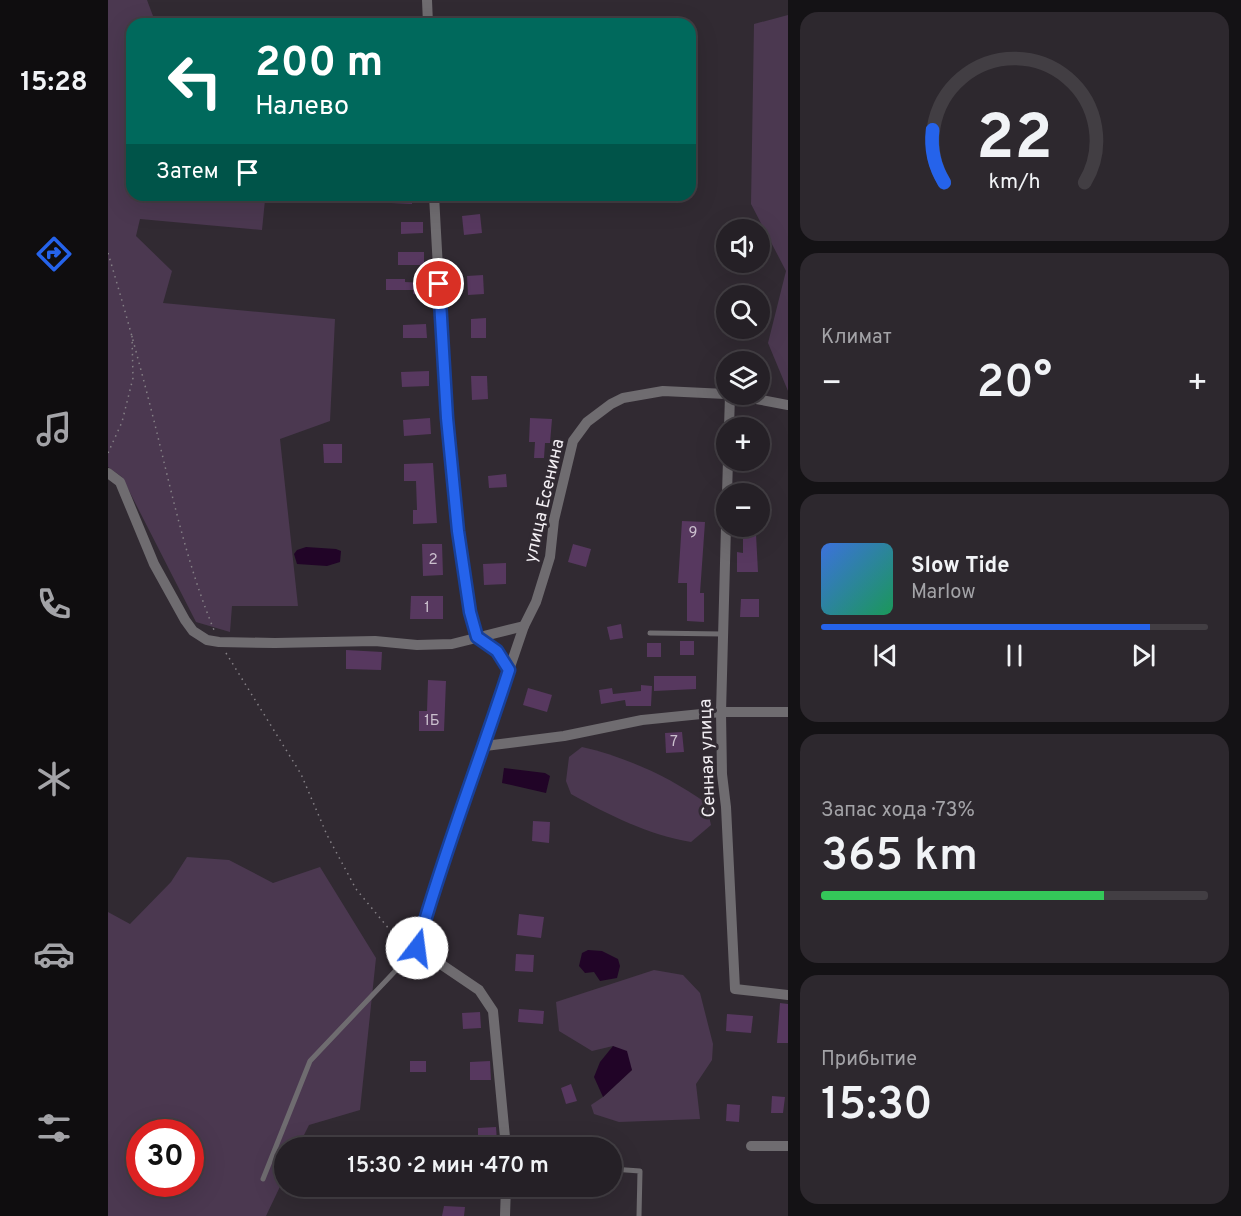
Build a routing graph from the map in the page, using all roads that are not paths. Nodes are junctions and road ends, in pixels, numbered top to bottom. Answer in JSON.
{"nodes":[{"id":1,"x":428,"y":0,"type":"edge"},
{"id":2,"x":428,"y":18,"type":"edge"},
{"id":3,"x":434,"y":201,"type":"edge"},
{"id":4,"x":716,"y":394,"type":"edge"},
{"id":5,"x":770,"y":402,"type":"edge"},
{"id":6,"x":788,"y":405,"type":"edge"},
{"id":7,"x":108,"y":472,"type":"edge"},
{"id":8,"x":726,"y":537,"type":"edge"},
{"id":9,"x":524,"y":626,"type":"junction"},
{"id":10,"x":650,"y":633,"type":"dead end"},
{"id":11,"x":723,"y":634,"type":"junction"},
{"id":12,"x":477,"y":637,"type":"junction"},
{"id":13,"x":509,"y":670,"type":"junction"},
{"id":14,"x":721,"y":712,"type":"junction"},
{"id":15,"x":788,"y":712,"type":"edge"},
{"id":16,"x":485,"y":746,"type":"junction"},
{"id":17,"x":417,"y":948,"type":"junction"},
{"id":18,"x":788,"y":994,"type":"edge"},
{"id":19,"x":505,"y":1137,"type":"edge"},
{"id":20,"x":751,"y":1146,"type":"dead end"},
{"id":21,"x":788,"y":1146,"type":"edge"},
{"id":22,"x":622,"y":1170,"type":"edge"},
{"id":23,"x":263,"y":1179,"type":"dead end"},
{"id":24,"x":506,"y":1197,"type":"edge"},
{"id":25,"x":505,"y":1216,"type":"edge"},
{"id":26,"x":639,"y":1216,"type":"edge"}],
"edges":[{"from":1,"to":2,"type":"street"},
{"from":3,"to":12,"type":"street"},
{"from":4,"to":9,"type":"street","name":"улица Есенина"},
{"from":5,"to":6,"type":"street","name":"улица Есенина"},
{"from":7,"to":12,"type":"street"},
{"from":8,"to":11,"type":"street","name":"Сенная улица"},
{"from":9,"to":12,"type":"street"},
{"from":9,"to":13,"type":"street","name":"улица Есенина"},
{"from":10,"to":11,"type":"lane"},
{"from":11,"to":14,"type":"street","name":"Сенная улица"},
{"from":12,"to":13,"type":"street"},
{"from":13,"to":16,"type":"street","name":"улица Есенина"},
{"from":14,"to":15,"type":"street"},
{"from":14,"to":16,"type":"street"},
{"from":14,"to":18,"type":"street","name":"Сенная улица"},
{"from":16,"to":17,"type":"street","name":"улица Есенина"},
{"from":17,"to":19,"type":"street"},
{"from":17,"to":23,"type":"lane"},
{"from":20,"to":21,"type":"street"},
{"from":22,"to":26,"type":"lane"},
{"from":24,"to":25,"type":"street"}]}
